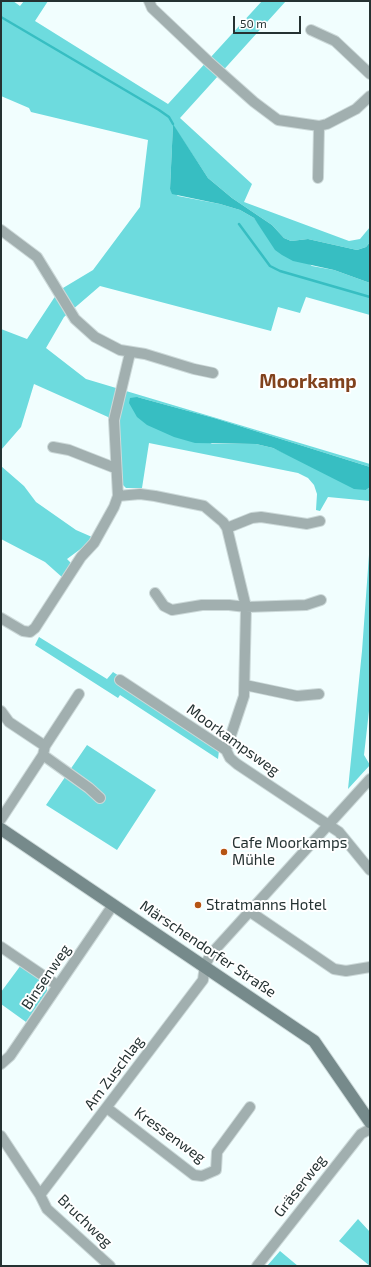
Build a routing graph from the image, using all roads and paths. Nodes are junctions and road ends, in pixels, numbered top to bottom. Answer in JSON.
{"nodes":[{"id":1,"x":149,"y":1,"type":"edge"},
{"id":2,"x":311,"y":30,"type":"dead end"},
{"id":3,"x":370,"y":74,"type":"edge"},
{"id":4,"x":370,"y":96,"type":"edge"},
{"id":5,"x":319,"y":126,"type":"junction"},
{"id":6,"x":318,"y":178,"type":"dead end"},
{"id":7,"x":1,"y":230,"type":"edge"},
{"id":8,"x":130,"y":353,"type":"junction"},
{"id":9,"x":213,"y":373,"type":"dead end"},
{"id":10,"x":53,"y":447,"type":"dead end"},
{"id":11,"x":115,"y":468,"type":"junction"},
{"id":12,"x":118,"y":496,"type":"junction"},
{"id":13,"x":320,"y":521,"type":"dead end"},
{"id":14,"x":227,"y":528,"type":"junction"},
{"id":15,"x":155,"y":593,"type":"dead end"},
{"id":16,"x":321,"y":600,"type":"dead end"},
{"id":17,"x":246,"y":607,"type":"junction"},
{"id":18,"x":1,"y":618,"type":"edge"},
{"id":19,"x":120,"y":680,"type":"dead end"},
{"id":20,"x":245,"y":685,"type":"junction"},
{"id":21,"x":79,"y":694,"type":"dead end"},
{"id":22,"x":319,"y":694,"type":"dead end"},
{"id":23,"x":1,"y":711,"type":"edge"},
{"id":24,"x":44,"y":750,"type":"junction"},
{"id":25,"x":226,"y":750,"type":"junction"},
{"id":26,"x":370,"y":779,"type":"edge"},
{"id":27,"x":100,"y":798,"type":"dead end"},
{"id":28,"x":1,"y":819,"type":"edge"},
{"id":29,"x":328,"y":826,"type":"junction"},
{"id":30,"x":1,"y":830,"type":"edge"},
{"id":31,"x":370,"y":870,"type":"edge"},
{"id":32,"x":113,"y":905,"type":"junction"},
{"id":33,"x":249,"y":911,"type":"junction"},
{"id":34,"x":1,"y":946,"type":"edge"},
{"id":35,"x":205,"y":965,"type":"junction"},
{"id":36,"x":370,"y":967,"type":"edge"},
{"id":37,"x":57,"y":985,"type":"junction"},
{"id":38,"x":1,"y":1064,"type":"edge"},
{"id":39,"x":250,"y":1107,"type":"dead end"},
{"id":40,"x":107,"y":1108,"type":"junction"},
{"id":41,"x":370,"y":1122,"type":"edge"},
{"id":42,"x":370,"y":1129,"type":"edge"},
{"id":43,"x":1,"y":1136,"type":"edge"},
{"id":44,"x":40,"y":1195,"type":"junction"},
{"id":45,"x":110,"y":1266,"type":"edge"},
{"id":46,"x":257,"y":1266,"type":"edge"}],
"edges":[{"from":1,"to":5,"type":"street"},
{"from":2,"to":3,"type":"street"},
{"from":4,"to":5,"type":"street"},
{"from":5,"to":6,"type":"street"},
{"from":7,"to":8,"type":"street"},
{"from":8,"to":9,"type":"street"},
{"from":8,"to":11,"type":"street"},
{"from":10,"to":11,"type":"street"},
{"from":11,"to":12,"type":"street"},
{"from":12,"to":14,"type":"street"},
{"from":12,"to":18,"type":"street"},
{"from":13,"to":14,"type":"street"},
{"from":14,"to":17,"type":"street"},
{"from":15,"to":17,"type":"street"},
{"from":16,"to":17,"type":"street"},
{"from":17,"to":20,"type":"street"},
{"from":19,"to":25,"type":"street","name":"Moorkampsweg"},
{"from":20,"to":22,"type":"street"},
{"from":20,"to":25,"type":"street"},
{"from":21,"to":24,"type":"street"},
{"from":23,"to":24,"type":"street"},
{"from":24,"to":27,"type":"street"},
{"from":24,"to":28,"type":"street"},
{"from":25,"to":29,"type":"street","name":"Moorkampsweg"},
{"from":26,"to":29,"type":"street","name":"Am Zuschlag"},
{"from":29,"to":31,"type":"street","name":"Moorkampsweg"},
{"from":29,"to":33,"type":"street","name":"Am Zuschlag"},
{"from":30,"to":32,"type":"street","name":"Märschendorfer Straße"},
{"from":32,"to":35,"type":"street","name":"Märschendorfer Straße"},
{"from":32,"to":37,"type":"street","name":"Binsenweg"},
{"from":33,"to":35,"type":"street","name":"Am Zuschlag"},
{"from":33,"to":36,"type":"street"},
{"from":34,"to":37,"type":"street"},
{"from":35,"to":40,"type":"street","name":"Am Zuschlag"},
{"from":35,"to":41,"type":"street","name":"Märschendorfer Straße"},
{"from":37,"to":38,"type":"street","name":"Binsenweg"},
{"from":39,"to":40,"type":"street","name":"Kressenweg"},
{"from":40,"to":44,"type":"street","name":"Am Zuschlag"},
{"from":42,"to":46,"type":"street","name":"Gräserweg"},
{"from":43,"to":44,"type":"street","name":"Bruchweg"},
{"from":44,"to":45,"type":"street","name":"Bruchweg"}]}
